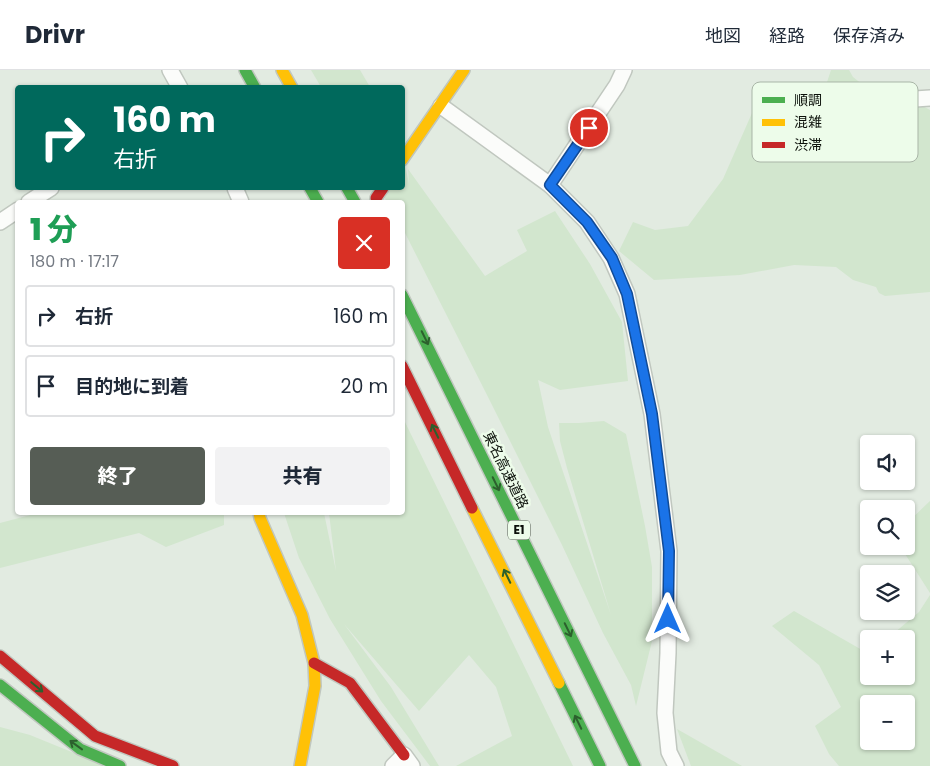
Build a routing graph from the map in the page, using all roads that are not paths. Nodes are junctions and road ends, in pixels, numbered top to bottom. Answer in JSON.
{"nodes":[{"id":1,"x":170,"y":70,"type":"edge"},
{"id":2,"x":245,"y":70,"type":"edge"},
{"id":3,"x":282,"y":70,"type":"edge"},
{"id":4,"x":464,"y":70,"type":"edge"},
{"id":5,"x":624,"y":70,"type":"edge"},
{"id":6,"x":178,"y":85,"type":"edge"},
{"id":7,"x":253,"y":85,"type":"edge"},
{"id":8,"x":290,"y":85,"type":"edge"},
{"id":9,"x":441,"y":106,"type":"junction"},
{"id":10,"x":405,"y":156,"type":"edge"},
{"id":11,"x":550,"y":185,"type":"junction"},
{"id":12,"x":48,"y":190,"type":"edge"},
{"id":13,"x":382,"y":190,"type":"edge"},
{"id":14,"x":376,"y":198,"type":"dead end"},
{"id":15,"x":32,"y":200,"type":"edge"},
{"id":16,"x":15,"y":212,"type":"edge"},
{"id":17,"x":0,"y":222,"type":"edge"},
{"id":18,"x":405,"y":301,"type":"edge"},
{"id":19,"x":405,"y":372,"type":"edge"},
{"id":20,"x":260,"y":515,"type":"edge"},
{"id":21,"x":0,"y":656,"type":"edge"},
{"id":22,"x":314,"y":663,"type":"junction"},
{"id":23,"x":0,"y":685,"type":"edge"},
{"id":24,"x":408,"y":761,"type":"edge"},
{"id":25,"x":120,"y":766,"type":"edge"},
{"id":26,"x":173,"y":766,"type":"edge"},
{"id":27,"x":300,"y":766,"type":"edge"},
{"id":28,"x":393,"y":766,"type":"edge"},
{"id":29,"x":600,"y":766,"type":"edge"},
{"id":30,"x":635,"y":766,"type":"edge"},
{"id":31,"x":676,"y":766,"type":"edge"}],
"edges":[{"from":1,"to":6,"type":"street"},
{"from":2,"to":7,"type":"main road"},
{"from":3,"to":8,"type":"main road"},
{"from":4,"to":9,"type":"main road"},
{"from":5,"to":11,"type":"street"},
{"from":9,"to":10,"type":"main road"},
{"from":9,"to":11,"type":"street"},
{"from":11,"to":31,"type":"street"},
{"from":12,"to":15,"type":"street"},
{"from":13,"to":14,"type":"main road"},
{"from":16,"to":17,"type":"street"},
{"from":18,"to":30,"type":"main road","name":"東名高速道路","number":"E1","one_way":true},
{"from":29,"to":19,"type":"main road","number":"E1","one_way":true},
{"from":20,"to":22,"type":"main road"},
{"from":21,"to":26,"type":"main road","one_way":true},
{"from":22,"to":24,"type":"main road"},
{"from":22,"to":27,"type":"main road"},
{"from":25,"to":23,"type":"main road","one_way":true},
{"from":24,"to":28,"type":"street"}]}
